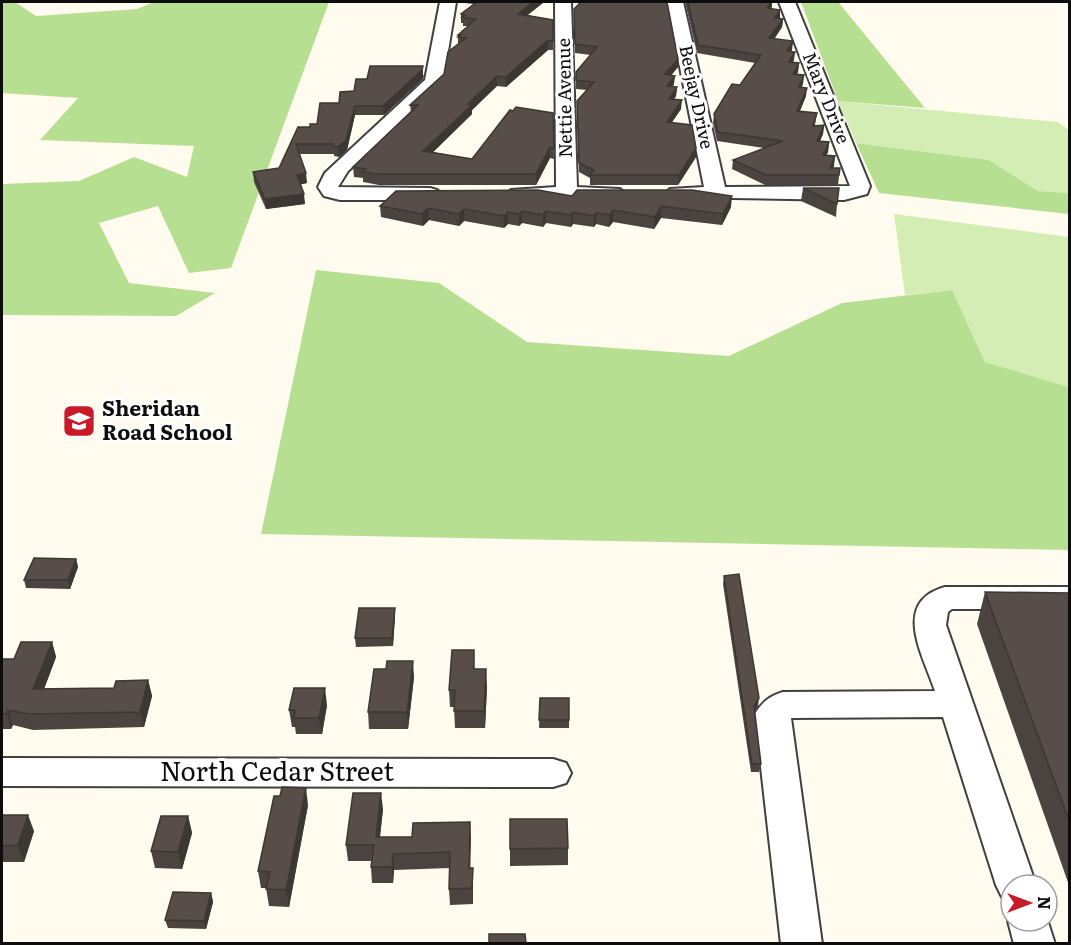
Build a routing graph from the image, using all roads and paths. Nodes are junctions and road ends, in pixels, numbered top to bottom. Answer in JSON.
{"nodes":[{"id":1,"x":448,"y":2,"type":"edge"},
{"id":2,"x":562,"y":2,"type":"edge"},
{"id":3,"x":675,"y":2,"type":"edge"},
{"id":4,"x":787,"y":2,"type":"edge"},
{"id":5,"x":636,"y":193,"type":"edge"},
{"id":6,"x":658,"y":193,"type":"edge"},
{"id":7,"x":716,"y":193,"type":"junction"},
{"id":8,"x":448,"y":194,"type":"edge"},
{"id":9,"x":495,"y":194,"type":"edge"},
{"id":10,"x":567,"y":194,"type":"junction"},
{"id":11,"x":1070,"y":598,"type":"edge"},
{"id":12,"x":956,"y":704,"type":"junction"},
{"id":13,"x":2,"y":772,"type":"edge"},
{"id":14,"x":553,"y":773,"type":"dead end"},
{"id":15,"x":1012,"y":873,"type":"edge"},
{"id":16,"x":802,"y":944,"type":"edge"}],
"edges":[{"from":1,"to":8,"type":"street"},
{"from":2,"to":10,"type":"street","name":"Nettie Avenue"},
{"from":3,"to":7,"type":"street","name":"Beejay Drive"},
{"from":4,"to":7,"type":"street","name":"Mary Drive"},
{"from":5,"to":10,"type":"street"},
{"from":6,"to":7,"type":"street"},
{"from":9,"to":10,"type":"street"},
{"from":11,"to":12,"type":"street"},
{"from":12,"to":15,"type":"street"},
{"from":12,"to":16,"type":"street"},
{"from":13,"to":14,"type":"street","name":"North Cedar Street"}]}
